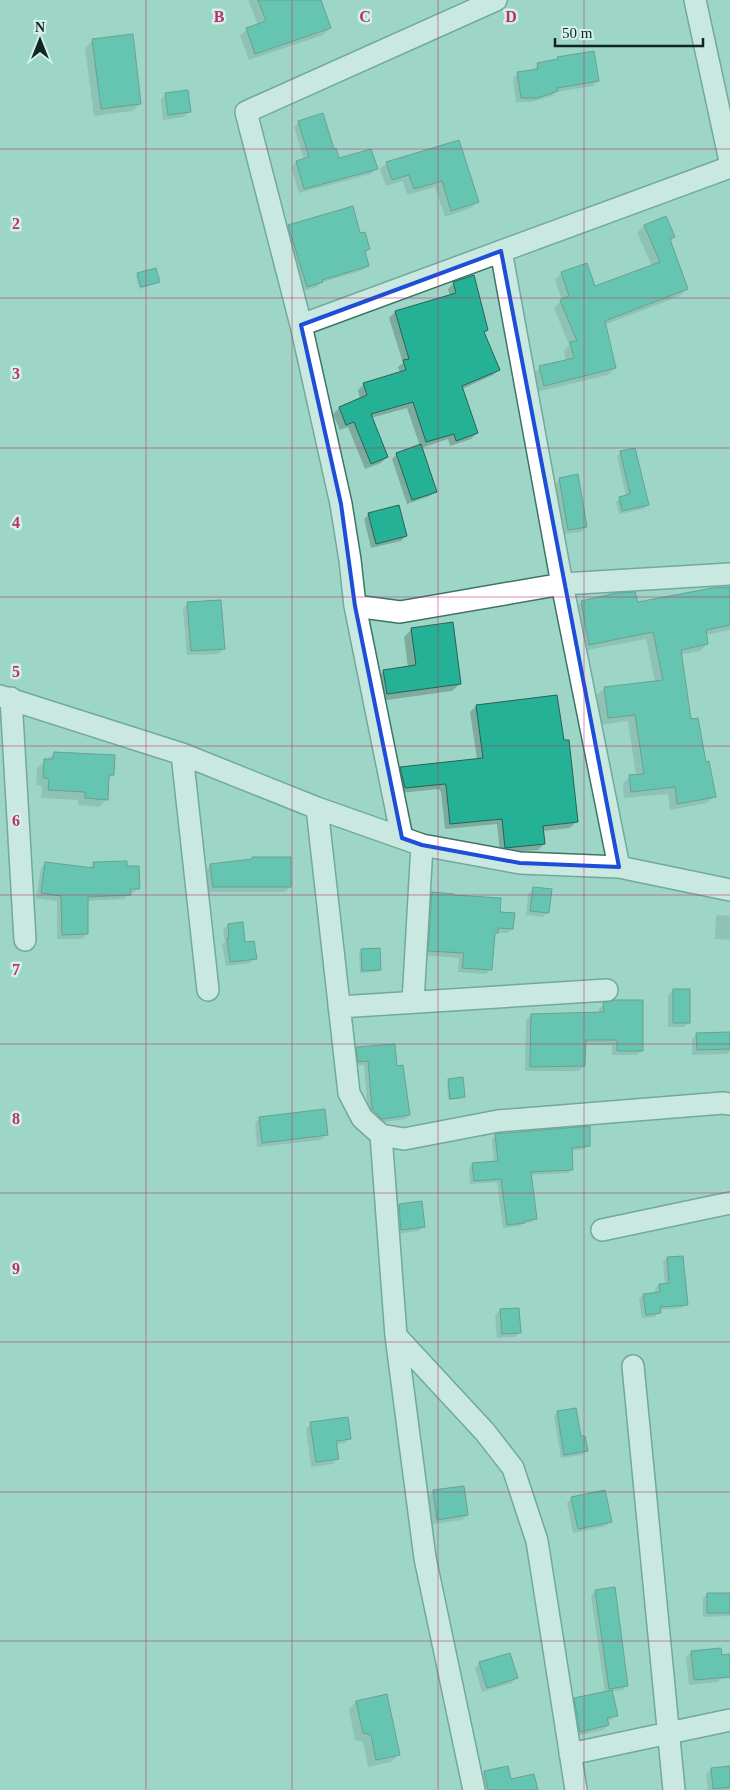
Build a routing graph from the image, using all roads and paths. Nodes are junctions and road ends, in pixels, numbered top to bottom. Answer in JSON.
{"nodes":[{"id":1,"x":496,"y":0,"type":"edge"},
{"id":2,"x":695,"y":0,"type":"edge"},
{"id":3,"x":730,"y":161,"type":"edge"},
{"id":4,"x":730,"y":167,"type":"edge"},
{"id":5,"x":501,"y":251,"type":"junction"},
{"id":6,"x":301,"y":324,"type":"junction"},
{"id":7,"x":730,"y":574,"type":"edge"},
{"id":8,"x":562,"y":584,"type":"junction"},
{"id":9,"x":355,"y":606,"type":"junction"},
{"id":10,"x":5,"y":697,"type":"edge"},
{"id":11,"x":182,"y":754,"type":"junction"},
{"id":12,"x":317,"y":808,"type":"junction"},
{"id":13,"x":402,"y":838,"type":"junction"},
{"id":14,"x":422,"y":845,"type":"junction"},
{"id":15,"x":619,"y":868,"type":"junction"},
{"id":16,"x":730,"y":890,"type":"edge"},
{"id":17,"x":25,"y":940,"type":"dead end"},
{"id":18,"x":208,"y":990,"type":"dead end"},
{"id":19,"x":607,"y":990,"type":"dead end"},
{"id":20,"x":413,"y":1002,"type":"junction"},
{"id":21,"x":339,"y":1006,"type":"junction"},
{"id":22,"x":730,"y":1104,"type":"edge"},
{"id":23,"x":381,"y":1135,"type":"junction"},
{"id":24,"x":730,"y":1204,"type":"edge"},
{"id":25,"x":602,"y":1230,"type":"dead end"},
{"id":26,"x":396,"y":1336,"type":"junction"},
{"id":27,"x":633,"y":1366,"type":"dead end"},
{"id":28,"x":730,"y":1720,"type":"edge"},
{"id":29,"x":668,"y":1732,"type":"junction"},
{"id":30,"x":570,"y":1754,"type":"junction"},
{"id":31,"x":474,"y":1790,"type":"edge"},
{"id":32,"x":576,"y":1790,"type":"edge"},
{"id":33,"x":674,"y":1790,"type":"edge"}],
"edges":[{"from":1,"to":6,"type":"street"},
{"from":2,"to":3,"type":"street"},
{"from":4,"to":5,"type":"street"},
{"from":5,"to":6,"type":"street"},
{"from":5,"to":8,"type":"street"},
{"from":6,"to":9,"type":"street"},
{"from":7,"to":8,"type":"street"},
{"from":8,"to":9,"type":"street"},
{"from":8,"to":15,"type":"street"},
{"from":9,"to":13,"type":"street"},
{"from":10,"to":11,"type":"street"},
{"from":10,"to":17,"type":"street"},
{"from":11,"to":12,"type":"street"},
{"from":11,"to":18,"type":"street"},
{"from":12,"to":13,"type":"street"},
{"from":12,"to":21,"type":"street"},
{"from":13,"to":14,"type":"street"},
{"from":14,"to":15,"type":"street"},
{"from":14,"to":20,"type":"street"},
{"from":15,"to":16,"type":"street"},
{"from":19,"to":20,"type":"street"},
{"from":20,"to":21,"type":"street"},
{"from":21,"to":23,"type":"street"},
{"from":22,"to":23,"type":"street"},
{"from":23,"to":26,"type":"street"},
{"from":24,"to":25,"type":"street"},
{"from":26,"to":30,"type":"street"},
{"from":26,"to":31,"type":"street"},
{"from":27,"to":29,"type":"street"},
{"from":28,"to":29,"type":"street"},
{"from":29,"to":30,"type":"street"},
{"from":29,"to":33,"type":"street"},
{"from":30,"to":32,"type":"street"}]}
